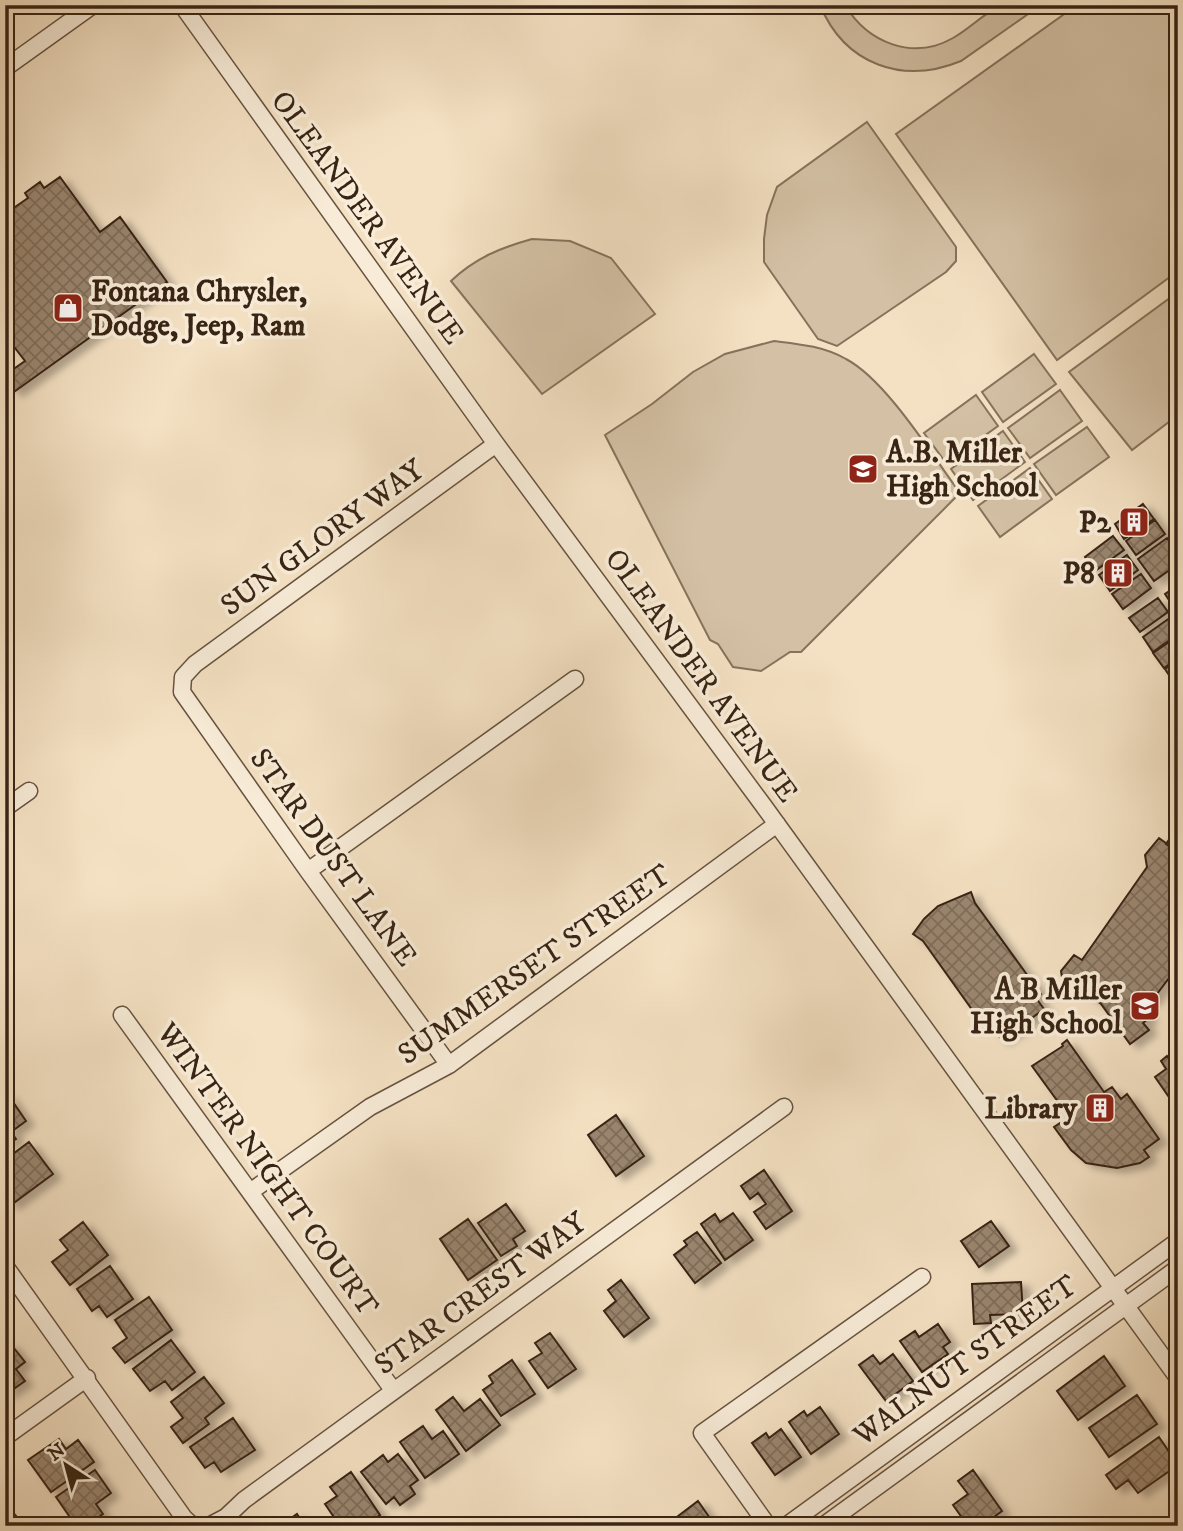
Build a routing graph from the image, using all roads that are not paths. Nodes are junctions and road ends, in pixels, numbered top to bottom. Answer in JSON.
{"nodes":[{"id":1,"x":93,"y":5,"type":"edge"},
{"id":2,"x":182,"y":5,"type":"edge"},
{"id":3,"x":5,"y":68,"type":"edge"},
{"id":4,"x":496,"y":444,"type":"junction"},
{"id":5,"x":183,"y":677,"type":"joint"},
{"id":6,"x":575,"y":679,"type":"dead end"},
{"id":7,"x":29,"y":791,"type":"dead end"},
{"id":8,"x":5,"y":808,"type":"edge"},
{"id":9,"x":777,"y":824,"type":"junction"},
{"id":10,"x":307,"y":871,"type":"junction"},
{"id":11,"x":122,"y":1015,"type":"dead end"},
{"id":12,"x":449,"y":1065,"type":"junction"},
{"id":13,"x":784,"y":1107,"type":"dead end"},
{"id":14,"x":250,"y":1192,"type":"junction"},
{"id":15,"x":1178,"y":1241,"type":"edge"},
{"id":16,"x":5,"y":1266,"type":"edge"},
{"id":17,"x":1178,"y":1268,"type":"edge"},
{"id":18,"x":922,"y":1277,"type":"dead end"},
{"id":19,"x":1112,"y":1288,"type":"junction"},
{"id":20,"x":1125,"y":1305,"type":"junction"},
{"id":21,"x":87,"y":1378,"type":"junction"},
{"id":22,"x":1178,"y":1378,"type":"edge"},
{"id":23,"x":393,"y":1390,"type":"junction"},
{"id":24,"x":5,"y":1437,"type":"edge"},
{"id":25,"x":5,"y":1520,"type":"edge"},
{"id":26,"x":10,"y":1526,"type":"edge"},
{"id":27,"x":193,"y":1526,"type":"edge"},
{"id":28,"x":209,"y":1526,"type":"edge"},
{"id":29,"x":768,"y":1526,"type":"edge"},
{"id":30,"x":786,"y":1526,"type":"edge"},
{"id":31,"x":823,"y":1526,"type":"edge"}],
"edges":[{"from":1,"to":3,"type":"street"},
{"from":2,"to":4,"type":"street","name":"OLEANDER AVENUE"},
{"from":4,"to":5,"type":"street","name":"SUN GLORY WAY"},
{"from":4,"to":9,"type":"street","name":"OLEANDER AVENUE"},
{"from":5,"to":10,"type":"street","name":"STAR DUST LANE"},
{"from":6,"to":10,"type":"street"},
{"from":7,"to":8,"type":"street"},
{"from":9,"to":12,"type":"street","name":"SUMMERSET STREET"},
{"from":9,"to":19,"type":"street","name":"OLEANDER AVENUE"},
{"from":10,"to":12,"type":"street","name":"STAR DUST LANE"},
{"from":11,"to":14,"type":"street","name":"WINTER NIGHT COURT"},
{"from":12,"to":14,"type":"street","name":"SUMMERSET STREET"},
{"from":13,"to":23,"type":"street","name":"STAR CREST WAY"},
{"from":14,"to":23,"type":"street","name":"WINTER NIGHT COURT"},
{"from":15,"to":19,"type":"street","name":"WALNUT STREET"},
{"from":16,"to":21,"type":"street"},
{"from":17,"to":20,"type":"street","name":"WALNUT STREET"},
{"from":18,"to":29,"type":"street"},
{"from":19,"to":20,"type":"street","name":"OLEANDER AVENUE"},
{"from":19,"to":30,"type":"street","name":"WALNUT STREET"},
{"from":20,"to":22,"type":"street","name":"OLEANDER AVENUE"},
{"from":20,"to":31,"type":"street","name":"WALNUT STREET"},
{"from":21,"to":24,"type":"street"},
{"from":21,"to":27,"type":"street"},
{"from":23,"to":28,"type":"street","name":"STAR CREST WAY"},
{"from":25,"to":26,"type":"main road"}]}
